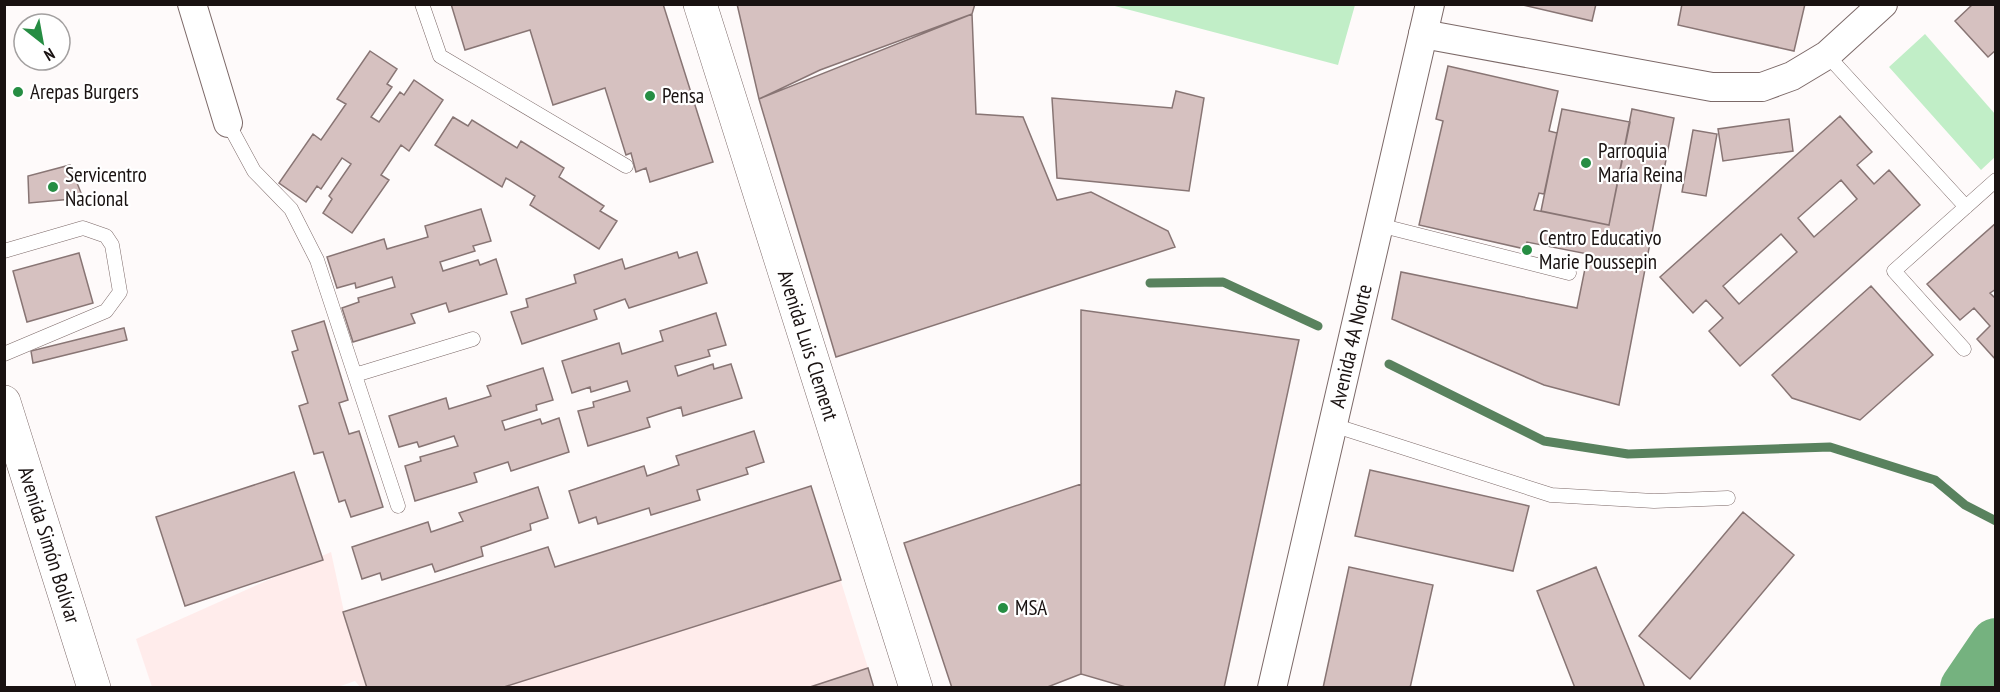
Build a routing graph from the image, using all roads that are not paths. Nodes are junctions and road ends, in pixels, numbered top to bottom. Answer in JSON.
{"nodes":[{"id":1,"x":192,"y":4,"type":"edge"},
{"id":2,"x":422,"y":4,"type":"edge"},
{"id":3,"x":700,"y":4,"type":"edge"},
{"id":4,"x":1430,"y":4,"type":"edge"},
{"id":5,"x":1883,"y":4,"type":"edge"},
{"id":6,"x":1423,"y":34,"type":"junction"},
{"id":7,"x":1827,"y":55,"type":"junction"},
{"id":8,"x":228,"y":123,"type":"joint"},
{"id":9,"x":626,"y":166,"type":"dead end"},
{"id":10,"x":1995,"y":180,"type":"edge"},
{"id":11,"x":1966,"y":207,"type":"junction"},
{"id":12,"x":1379,"y":225,"type":"junction"},
{"id":13,"x":4,"y":251,"type":"edge"},
{"id":14,"x":1569,"y":273,"type":"dead end"},
{"id":15,"x":473,"y":339,"type":"dead end"},
{"id":16,"x":1964,"y":350,"type":"dead end"},
{"id":17,"x":4,"y":354,"type":"edge"},
{"id":18,"x":355,"y":375,"type":"junction"},
{"id":19,"x":4,"y":402,"type":"edge"},
{"id":20,"x":1333,"y":425,"type":"junction"},
{"id":21,"x":1728,"y":498,"type":"dead end"},
{"id":22,"x":398,"y":506,"type":"dead end"},
{"id":23,"x":94,"y":687,"type":"edge"},
{"id":24,"x":916,"y":687,"type":"edge"},
{"id":25,"x":1272,"y":687,"type":"edge"}],
"edges":[{"from":1,"to":8,"type":"street"},
{"from":2,"to":9,"type":"lane"},
{"from":3,"to":24,"type":"main road","name":"Avenida Luis Clement"},
{"from":4,"to":6,"type":"street","name":"Avenida 4A Norte"},
{"from":5,"to":7,"type":"street"},
{"from":6,"to":7,"type":"street"},
{"from":6,"to":12,"type":"street","name":"Avenida 4A Norte"},
{"from":7,"to":11,"type":"lane"},
{"from":8,"to":18,"type":"lane"},
{"from":10,"to":11,"type":"lane"},
{"from":11,"to":16,"type":"lane"},
{"from":12,"to":14,"type":"lane"},
{"from":12,"to":20,"type":"street","name":"Avenida 4A Norte"},
{"from":13,"to":17,"type":"lane"},
{"from":15,"to":18,"type":"lane"},
{"from":18,"to":22,"type":"lane"},
{"from":19,"to":23,"type":"main road","name":"Avenida Simón Bolívar"},
{"from":20,"to":21,"type":"lane"},
{"from":20,"to":25,"type":"street","name":"Avenida 4A Norte"}]}
